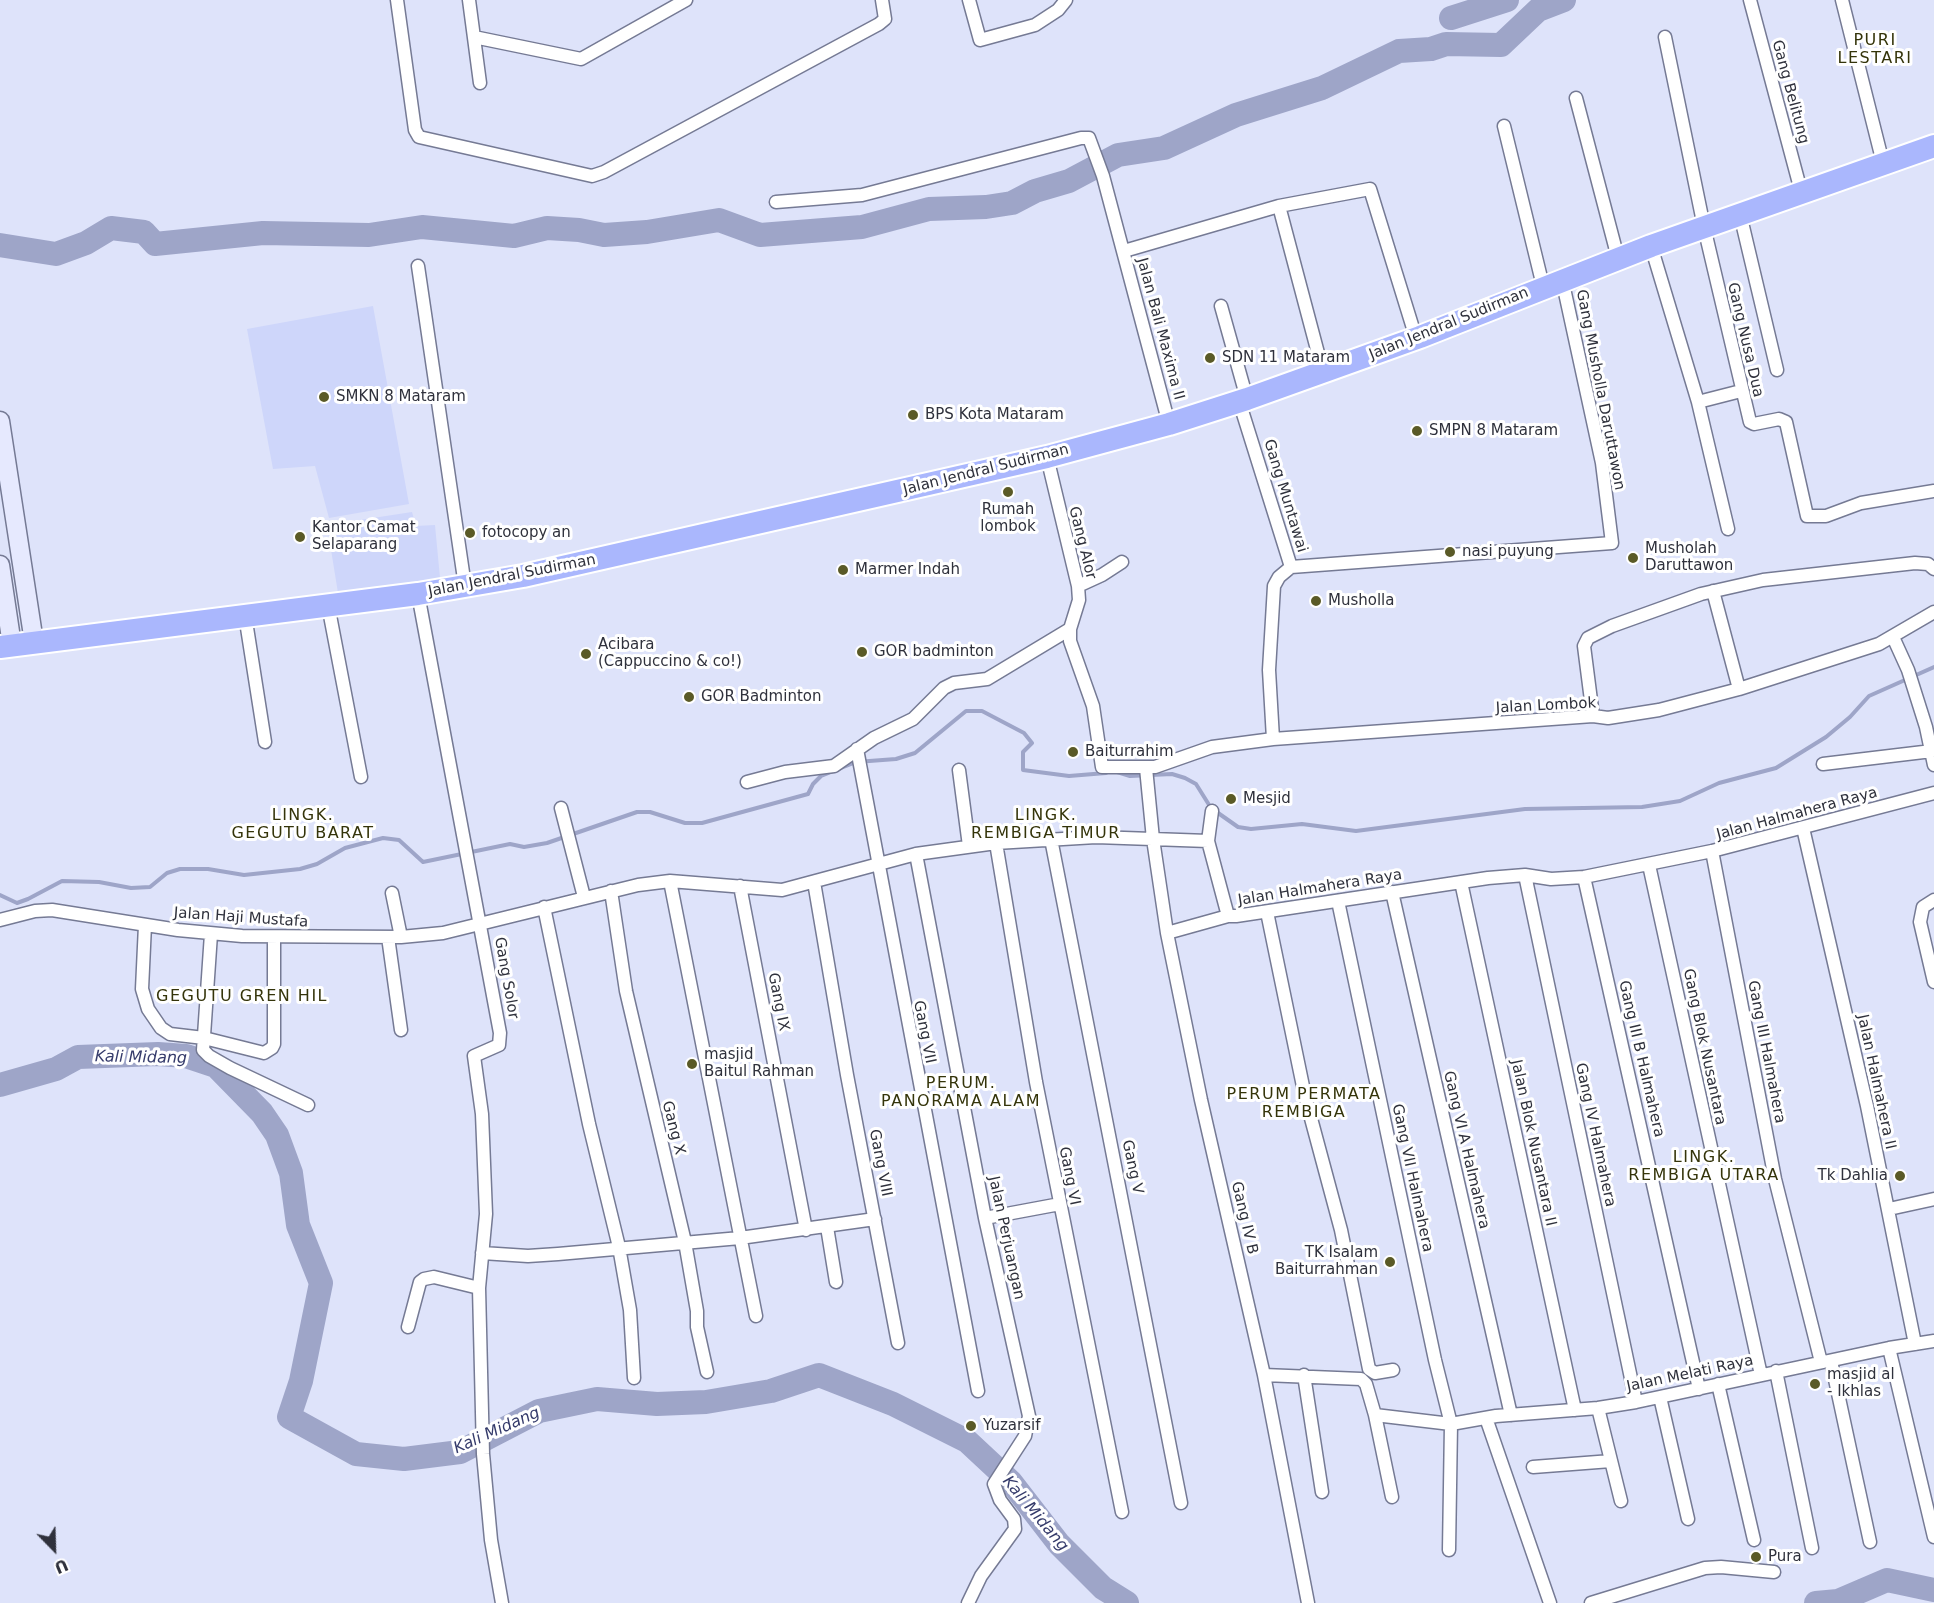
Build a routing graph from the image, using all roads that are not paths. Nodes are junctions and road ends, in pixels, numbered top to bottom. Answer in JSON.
{"nodes":[{"id":1,"x":397,"y":0,"type":"edge"},
{"id":2,"x":469,"y":0,"type":"edge"},
{"id":3,"x":686,"y":0,"type":"edge"},
{"id":4,"x":882,"y":0,"type":"edge"},
{"id":5,"x":969,"y":0,"type":"edge"},
{"id":6,"x":1066,"y":0,"type":"edge"},
{"id":7,"x":1750,"y":0,"type":"edge"},
{"id":8,"x":1842,"y":0,"type":"edge"},
{"id":9,"x":1665,"y":37,"type":"dead end"},
{"id":10,"x":474,"y":38,"type":"junction"},
{"id":11,"x":480,"y":83,"type":"dead end"},
{"id":12,"x":1576,"y":98,"type":"dead end"},
{"id":13,"x":1504,"y":126,"type":"dead end"},
{"id":14,"x":1934,"y":146,"type":"edge"},
{"id":15,"x":1883,"y":163,"type":"junction"},
{"id":16,"x":1802,"y":191,"type":"junction"},
{"id":17,"x":776,"y":202,"type":"dead end"},
{"id":18,"x":1279,"y":206,"type":"junction"},
{"id":19,"x":1740,"y":214,"type":"junction"},
{"id":20,"x":1704,"y":227,"type":"junction"},
{"id":21,"x":1651,"y":246,"type":"junction"},
{"id":22,"x":1124,"y":251,"type":"junction"},
{"id":23,"x":1618,"y":258,"type":"junction"},
{"id":24,"x":418,"y":266,"type":"dead end"},
{"id":25,"x":1553,"y":282,"type":"junction"},
{"id":26,"x":1221,"y":306,"type":"dead end"},
{"id":27,"x":1416,"y":338,"type":"junction"},
{"id":28,"x":1777,"y":370,"type":"dead end"},
{"id":29,"x":1323,"y":372,"type":"junction"},
{"id":30,"x":1741,"y":391,"type":"junction"},
{"id":31,"x":1243,"y":400,"type":"junction"},
{"id":32,"x":1698,"y":402,"type":"junction"},
{"id":33,"x":0,"y":421,"type":"edge"},
{"id":34,"x":1169,"y":424,"type":"junction"},
{"id":35,"x":1047,"y":457,"type":"junction"},
{"id":36,"x":1934,"y":491,"type":"edge"},
{"id":37,"x":1728,"y":529,"type":"dead end"},
{"id":38,"x":1122,"y":562,"type":"dead end"},
{"id":39,"x":0,"y":565,"type":"edge"},
{"id":40,"x":1291,"y":567,"type":"junction"},
{"id":41,"x":1934,"y":569,"type":"edge"},
{"id":42,"x":465,"y":586,"type":"junction"},
{"id":43,"x":1078,"y":586,"type":"junction"},
{"id":44,"x":1713,"y":591,"type":"junction"},
{"id":45,"x":418,"y":594,"type":"junction"},
{"id":46,"x":328,"y":605,"type":"junction"},
{"id":47,"x":1934,"y":612,"type":"edge"},
{"id":48,"x":245,"y":615,"type":"junction"},
{"id":49,"x":1070,"y":629,"type":"junction"},
{"id":50,"x":1893,"y":637,"type":"junction"},
{"id":51,"x":15,"y":645,"type":"edge"},
{"id":52,"x":1739,"y":689,"type":"junction"},
{"id":53,"x":1593,"y":716,"type":"junction"},
{"id":54,"x":1930,"y":726,"type":"edge"},
{"id":55,"x":1273,"y":739,"type":"junction"},
{"id":56,"x":265,"y":742,"type":"dead end"},
{"id":57,"x":1932,"y":751,"type":"junction"},
{"id":58,"x":858,"y":758,"type":"junction"},
{"id":59,"x":1823,"y":764,"type":"dead end"},
{"id":60,"x":1934,"y":765,"type":"edge"},
{"id":61,"x":959,"y":770,"type":"dead end"},
{"id":62,"x":1147,"y":773,"type":"junction"},
{"id":63,"x":361,"y":777,"type":"dead end"},
{"id":64,"x":747,"y":782,"type":"dead end"},
{"id":65,"x":1934,"y":794,"type":"edge"},
{"id":66,"x":561,"y":808,"type":"dead end"},
{"id":67,"x":1212,"y":811,"type":"dead end"},
{"id":68,"x":1803,"y":828,"type":"junction"},
{"id":69,"x":1051,"y":839,"type":"junction"},
{"id":70,"x":1152,"y":839,"type":"junction"},
{"id":71,"x":1208,"y":841,"type":"junction"},
{"id":72,"x":996,"y":843,"type":"junction"},
{"id":73,"x":969,"y":846,"type":"junction"},
{"id":74,"x":1712,"y":851,"type":"junction"},
{"id":75,"x":916,"y":854,"type":"junction"},
{"id":76,"x":877,"y":864,"type":"junction"},
{"id":77,"x":1649,"y":865,"type":"junction"},
{"id":78,"x":1525,"y":875,"type":"junction"},
{"id":79,"x":1584,"y":877,"type":"junction"},
{"id":80,"x":670,"y":881,"type":"junction"},
{"id":81,"x":814,"y":882,"type":"junction"},
{"id":82,"x":1461,"y":882,"type":"junction"},
{"id":83,"x":740,"y":886,"type":"junction"},
{"id":84,"x":610,"y":891,"type":"junction"},
{"id":85,"x":1392,"y":892,"type":"junction"},
{"id":86,"x":392,"y":893,"type":"dead end"},
{"id":87,"x":584,"y":897,"type":"junction"},
{"id":88,"x":1934,"y":900,"type":"edge"},
{"id":89,"x":1338,"y":901,"type":"junction"},
{"id":90,"x":544,"y":907,"type":"junction"},
{"id":91,"x":1267,"y":912,"type":"junction"},
{"id":92,"x":1228,"y":916,"type":"junction"},
{"id":93,"x":0,"y":920,"type":"edge"},
{"id":94,"x":481,"y":924,"type":"junction"},
{"id":95,"x":145,"y":925,"type":"junction"},
{"id":96,"x":1167,"y":933,"type":"junction"},
{"id":97,"x":211,"y":934,"type":"junction"},
{"id":98,"x":274,"y":937,"type":"junction"},
{"id":99,"x":394,"y":937,"type":"junction"},
{"id":100,"x":1934,"y":982,"type":"edge"},
{"id":101,"x":401,"y":1030,"type":"dead end"},
{"id":102,"x":204,"y":1038,"type":"junction"},
{"id":103,"x":308,"y":1105,"type":"dead end"},
{"id":104,"x":1934,"y":1199,"type":"edge"},
{"id":105,"x":1059,"y":1204,"type":"junction"},
{"id":106,"x":1889,"y":1209,"type":"junction"},
{"id":107,"x":986,"y":1218,"type":"junction"},
{"id":108,"x":875,"y":1219,"type":"junction"},
{"id":109,"x":827,"y":1227,"type":"junction"},
{"id":110,"x":806,"y":1230,"type":"junction"},
{"id":111,"x":740,"y":1238,"type":"junction"},
{"id":112,"x":685,"y":1242,"type":"junction"},
{"id":113,"x":619,"y":1247,"type":"junction"},
{"id":114,"x":483,"y":1253,"type":"junction"},
{"id":115,"x":836,"y":1282,"type":"dead end"},
{"id":116,"x":479,"y":1287,"type":"junction"},
{"id":117,"x":756,"y":1316,"type":"dead end"},
{"id":118,"x":408,"y":1327,"type":"dead end"},
{"id":119,"x":1934,"y":1341,"type":"edge"},
{"id":120,"x":898,"y":1343,"type":"dead end"},
{"id":121,"x":1915,"y":1344,"type":"junction"},
{"id":122,"x":1889,"y":1348,"type":"junction"},
{"id":123,"x":1826,"y":1361,"type":"junction"},
{"id":124,"x":1393,"y":1370,"type":"dead end"},
{"id":125,"x":1776,"y":1371,"type":"junction"},
{"id":126,"x":707,"y":1372,"type":"dead end"},
{"id":127,"x":1264,"y":1375,"type":"junction"},
{"id":128,"x":1761,"y":1375,"type":"junction"},
{"id":129,"x":1304,"y":1376,"type":"junction"},
{"id":130,"x":634,"y":1378,"type":"dead end"},
{"id":131,"x":1718,"y":1384,"type":"junction"},
{"id":132,"x":1699,"y":1389,"type":"junction"},
{"id":133,"x":978,"y":1391,"type":"dead end"},
{"id":134,"x":1660,"y":1397,"type":"junction"},
{"id":135,"x":1636,"y":1402,"type":"junction"},
{"id":136,"x":1598,"y":1408,"type":"junction"},
{"id":137,"x":1575,"y":1410,"type":"junction"},
{"id":138,"x":1375,"y":1415,"type":"junction"},
{"id":139,"x":1511,"y":1415,"type":"junction"},
{"id":140,"x":1486,"y":1418,"type":"junction"},
{"id":141,"x":1452,"y":1424,"type":"junction"},
{"id":142,"x":1611,"y":1461,"type":"junction"},
{"id":143,"x":1533,"y":1467,"type":"dead end"},
{"id":144,"x":1322,"y":1492,"type":"dead end"},
{"id":145,"x":1392,"y":1497,"type":"dead end"},
{"id":146,"x":1621,"y":1501,"type":"dead end"},
{"id":147,"x":1181,"y":1503,"type":"dead end"},
{"id":148,"x":1122,"y":1512,"type":"dead end"},
{"id":149,"x":1688,"y":1520,"type":"dead end"},
{"id":150,"x":1934,"y":1537,"type":"edge"},
{"id":151,"x":1754,"y":1540,"type":"dead end"},
{"id":152,"x":1870,"y":1542,"type":"dead end"},
{"id":153,"x":1812,"y":1548,"type":"dead end"},
{"id":154,"x":1449,"y":1550,"type":"dead end"},
{"id":155,"x":1774,"y":1572,"type":"dead end"},
{"id":156,"x":502,"y":1603,"type":"edge"},
{"id":157,"x":968,"y":1603,"type":"edge"},
{"id":158,"x":1308,"y":1603,"type":"edge"},
{"id":159,"x":1550,"y":1603,"type":"edge"},
{"id":160,"x":1590,"y":1603,"type":"edge"}],
"edges":[{"from":1,"to":4,"type":"street"},
{"from":2,"to":10,"type":"street"},
{"from":3,"to":10,"type":"street"},
{"from":5,"to":6,"type":"street"},
{"from":7,"to":16,"type":"street","name":"Gang Belitung"},
{"from":8,"to":15,"type":"street"},
{"from":9,"to":20,"type":"street","name":"Gang Nusa Dua"},
{"from":10,"to":11,"type":"street"},
{"from":12,"to":23,"type":"street"},
{"from":13,"to":25,"type":"street","name":"Gang Musholla Daruttawon"},
{"from":14,"to":15,"type":"highway","name":"Jalan Jendral Sudirman"},
{"from":15,"to":16,"type":"highway","name":"Jalan Jendral Sudirman"},
{"from":16,"to":19,"type":"highway","name":"Jalan Jendral Sudirman"},
{"from":17,"to":22,"type":"street"},
{"from":18,"to":22,"type":"street","name":"Jalan Bali Maxima II"},
{"from":18,"to":27,"type":"street","name":"Jalan Bali Maxima II"},
{"from":18,"to":29,"type":"street"},
{"from":19,"to":20,"type":"highway","name":"Jalan Jendral Sudirman"},
{"from":19,"to":28,"type":"street"},
{"from":20,"to":21,"type":"highway","name":"Jalan Jendral Sudirman"},
{"from":20,"to":30,"type":"street","name":"Gang Nusa Dua"},
{"from":21,"to":23,"type":"highway","name":"Jalan Jendral Sudirman"},
{"from":21,"to":32,"type":"street"},
{"from":22,"to":34,"type":"street","name":"Jalan Bali Maxima II"},
{"from":23,"to":25,"type":"highway","name":"Jalan Jendral Sudirman"},
{"from":24,"to":42,"type":"street"},
{"from":25,"to":27,"type":"highway","name":"Jalan Jendral Sudirman"},
{"from":25,"to":40,"type":"street","name":"Gang Musholla Daruttawon"},
{"from":26,"to":31,"type":"street","name":"Gang Muntawai"},
{"from":27,"to":29,"type":"highway","name":"Jalan Jendral Sudirman"},
{"from":29,"to":31,"type":"highway","name":"Jalan Jendral Sudirman"},
{"from":30,"to":32,"type":"street"},
{"from":30,"to":36,"type":"street","name":"Gang Nusa Dua"},
{"from":31,"to":34,"type":"highway","name":"Jalan Jendral Sudirman"},
{"from":31,"to":40,"type":"street","name":"Gang Muntawai"},
{"from":32,"to":37,"type":"street"},
{"from":33,"to":51,"type":"main road"},
{"from":34,"to":35,"type":"highway","name":"Jalan Jendral Sudirman"},
{"from":35,"to":42,"type":"highway","name":"Jalan Jendral Sudirman"},
{"from":35,"to":43,"type":"street","name":"Gang Alor"},
{"from":38,"to":43,"type":"street"},
{"from":39,"to":51,"type":"main road"},
{"from":40,"to":55,"type":"street","name":"Gang Muntawai"},
{"from":41,"to":44,"type":"street"},
{"from":42,"to":45,"type":"highway","name":"Jalan Jendral Sudirman"},
{"from":43,"to":49,"type":"street","name":"Gang Alor"},
{"from":44,"to":52,"type":"street"},
{"from":44,"to":53,"type":"street"},
{"from":45,"to":46,"type":"highway","name":"Jalan Jendral Sudirman"},
{"from":45,"to":94,"type":"street","name":"Gang Solor"},
{"from":46,"to":48,"type":"highway","name":"Jalan Jendral Sudirman"},
{"from":46,"to":63,"type":"street"},
{"from":47,"to":50,"type":"street","name":"Jalan Lombok"},
{"from":48,"to":51,"type":"highway","name":"Jalan Jendral Sudirman"},
{"from":48,"to":56,"type":"street"},
{"from":49,"to":58,"type":"street"},
{"from":49,"to":62,"type":"street","name":"Gang Alor"},
{"from":50,"to":52,"type":"street","name":"Jalan Lombok"},
{"from":50,"to":54,"type":"street"},
{"from":52,"to":53,"type":"street","name":"Jalan Lombok"},
{"from":53,"to":55,"type":"street","name":"Jalan Lombok"},
{"from":54,"to":57,"type":"street"},
{"from":55,"to":62,"type":"street","name":"Jalan Lombok"},
{"from":57,"to":59,"type":"street"},
{"from":57,"to":60,"type":"street"},
{"from":58,"to":64,"type":"street"},
{"from":58,"to":76,"type":"street","name":"Gang VII"},
{"from":61,"to":73,"type":"street"},
{"from":62,"to":70,"type":"street"},
{"from":65,"to":68,"type":"street","name":"Jalan Halmahera Raya"},
{"from":66,"to":87,"type":"street"},
{"from":67,"to":71,"type":"street"},
{"from":68,"to":74,"type":"street","name":"Jalan Halmahera Raya"},
{"from":68,"to":106,"type":"street","name":"Jalan Halmahera II"},
{"from":69,"to":70,"type":"street"},
{"from":69,"to":72,"type":"street"},
{"from":69,"to":147,"type":"street","name":"Gang V"},
{"from":70,"to":71,"type":"street"},
{"from":70,"to":96,"type":"street","name":"Gang IV B"},
{"from":71,"to":92,"type":"street","name":"Jalan Halmahera Raya"},
{"from":72,"to":73,"type":"street"},
{"from":72,"to":105,"type":"street","name":"Gang VI"},
{"from":73,"to":75,"type":"street"},
{"from":74,"to":77,"type":"street","name":"Jalan Halmahera Raya"},
{"from":74,"to":123,"type":"street","name":"Gang III Halmahera"},
{"from":75,"to":76,"type":"street"},
{"from":75,"to":107,"type":"street","name":"Jalan Perjuangan"},
{"from":76,"to":81,"type":"street"},
{"from":76,"to":133,"type":"street","name":"Gang VII"},
{"from":77,"to":79,"type":"street","name":"Jalan Halmahera Raya"},
{"from":77,"to":128,"type":"street","name":"Gang Blok Nusantara"},
{"from":78,"to":79,"type":"street","name":"Jalan Halmahera Raya"},
{"from":78,"to":82,"type":"street","name":"Jalan Halmahera Raya"},
{"from":78,"to":135,"type":"street","name":"Gang IV Halmahera"},
{"from":79,"to":132,"type":"street","name":"Gang III B Halmahera"},
{"from":80,"to":83,"type":"street"},
{"from":80,"to":84,"type":"street"},
{"from":80,"to":111,"type":"street"},
{"from":81,"to":83,"type":"street"},
{"from":81,"to":108,"type":"street","name":"Gang VIII"},
{"from":82,"to":85,"type":"street","name":"Jalan Halmahera Raya"},
{"from":82,"to":137,"type":"street","name":"Jalan Blok Nusantara II"},
{"from":83,"to":110,"type":"street","name":"Gang IX"},
{"from":84,"to":87,"type":"street"},
{"from":84,"to":112,"type":"street","name":"Gang X"},
{"from":85,"to":89,"type":"street","name":"Jalan Halmahera Raya"},
{"from":85,"to":139,"type":"street","name":"Gang VI A Halmahera"},
{"from":86,"to":99,"type":"street"},
{"from":87,"to":90,"type":"street"},
{"from":88,"to":100,"type":"street"},
{"from":89,"to":91,"type":"street","name":"Jalan Halmahera Raya"},
{"from":89,"to":141,"type":"street","name":"Gang VII Halmahera"},
{"from":90,"to":94,"type":"street"},
{"from":90,"to":113,"type":"street"},
{"from":91,"to":92,"type":"street","name":"Jalan Halmahera Raya"},
{"from":91,"to":124,"type":"street"},
{"from":92,"to":96,"type":"street"},
{"from":93,"to":95,"type":"street","name":"Jalan Haji Mustafa"},
{"from":94,"to":99,"type":"street","name":"Jalan Haji Mustafa"},
{"from":94,"to":114,"type":"street","name":"Gang Solor"},
{"from":95,"to":97,"type":"street","name":"Jalan Haji Mustafa"},
{"from":95,"to":102,"type":"street"},
{"from":96,"to":127,"type":"street","name":"Gang IV B"},
{"from":97,"to":98,"type":"street","name":"Jalan Haji Mustafa"},
{"from":97,"to":102,"type":"street"},
{"from":98,"to":99,"type":"street","name":"Jalan Haji Mustafa"},
{"from":98,"to":102,"type":"street"},
{"from":99,"to":101,"type":"street"},
{"from":102,"to":103,"type":"street"},
{"from":104,"to":106,"type":"street"},
{"from":105,"to":107,"type":"street"},
{"from":105,"to":148,"type":"street","name":"Gang VI"},
{"from":106,"to":121,"type":"street","name":"Jalan Halmahera II"},
{"from":107,"to":157,"type":"street","name":"Jalan Perjuangan"},
{"from":108,"to":109,"type":"street"},
{"from":108,"to":120,"type":"street","name":"Gang VIII"},
{"from":109,"to":110,"type":"street"},
{"from":109,"to":115,"type":"street"},
{"from":110,"to":111,"type":"street"},
{"from":111,"to":112,"type":"street"},
{"from":111,"to":117,"type":"street"},
{"from":112,"to":113,"type":"street"},
{"from":112,"to":126,"type":"street","name":"Gang X"},
{"from":113,"to":114,"type":"street"},
{"from":113,"to":130,"type":"street"},
{"from":114,"to":116,"type":"street","name":"Gang Solor"},
{"from":116,"to":118,"type":"street"},
{"from":116,"to":156,"type":"street","name":"Gang Solor"},
{"from":119,"to":121,"type":"street","name":"Jalan Melati Raya"},
{"from":121,"to":122,"type":"street","name":"Jalan Melati Raya"},
{"from":122,"to":123,"type":"street","name":"Jalan Melati Raya"},
{"from":122,"to":150,"type":"street"},
{"from":123,"to":125,"type":"street","name":"Jalan Melati Raya"},
{"from":123,"to":152,"type":"street","name":"Gang III Halmahera"},
{"from":125,"to":128,"type":"street","name":"Jalan Melati Raya"},
{"from":125,"to":153,"type":"street"},
{"from":127,"to":129,"type":"street"},
{"from":127,"to":158,"type":"street","name":"Gang IV B"},
{"from":128,"to":131,"type":"street","name":"Jalan Melati Raya"},
{"from":129,"to":138,"type":"street"},
{"from":129,"to":144,"type":"street"},
{"from":131,"to":132,"type":"street","name":"Jalan Melati Raya"},
{"from":131,"to":151,"type":"street"},
{"from":132,"to":134,"type":"street","name":"Jalan Melati Raya"},
{"from":134,"to":135,"type":"street","name":"Jalan Melati Raya"},
{"from":134,"to":149,"type":"street"},
{"from":135,"to":136,"type":"street","name":"Jalan Melati Raya"},
{"from":136,"to":137,"type":"street","name":"Jalan Melati Raya"},
{"from":136,"to":142,"type":"street"},
{"from":137,"to":139,"type":"street","name":"Jalan Melati Raya"},
{"from":138,"to":141,"type":"street","name":"Jalan Melati Raya"},
{"from":138,"to":145,"type":"street"},
{"from":139,"to":140,"type":"street","name":"Jalan Melati Raya"},
{"from":140,"to":141,"type":"street","name":"Jalan Melati Raya"},
{"from":140,"to":159,"type":"street"},
{"from":141,"to":154,"type":"street","name":"Gang VII Halmahera"},
{"from":142,"to":143,"type":"street"},
{"from":142,"to":146,"type":"street"},
{"from":155,"to":160,"type":"street"}]}
